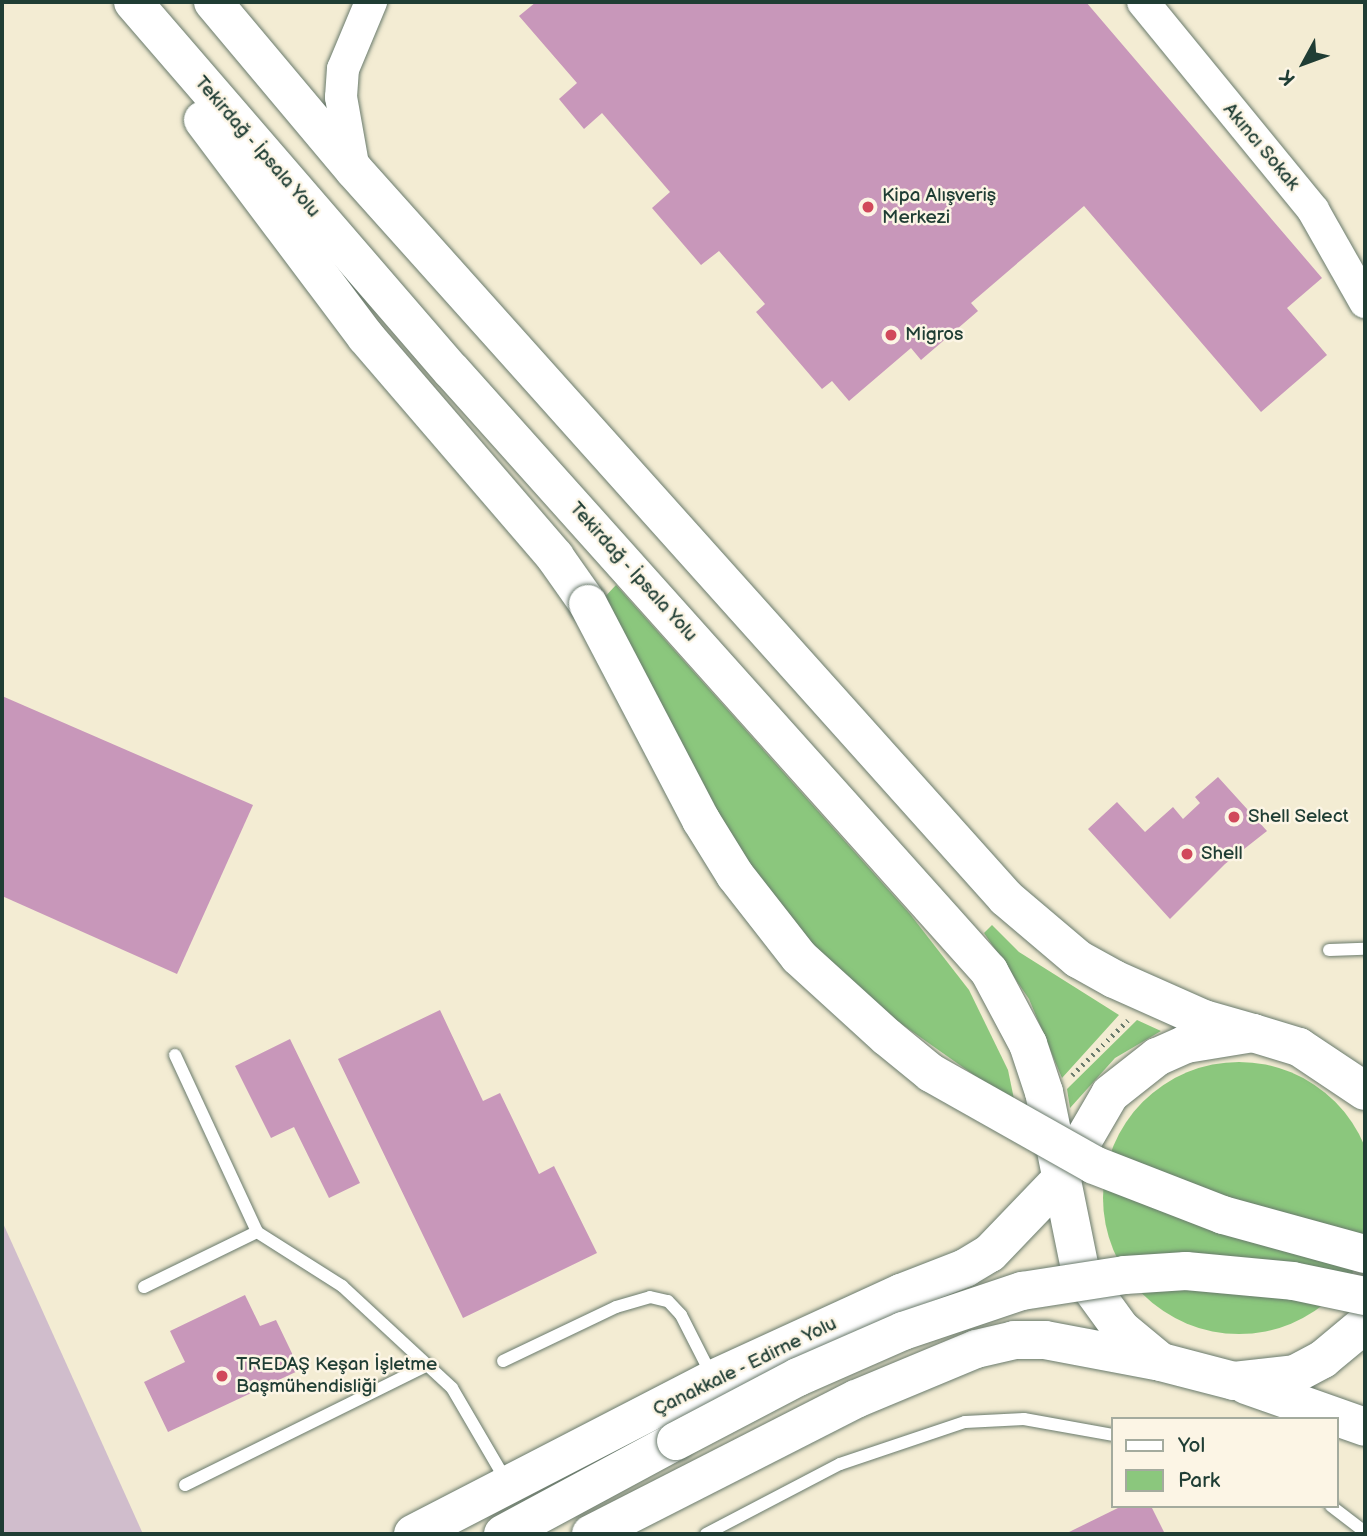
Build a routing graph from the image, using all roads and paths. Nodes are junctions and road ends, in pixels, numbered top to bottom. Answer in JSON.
{"nodes":[{"id":1,"x":112,"y":2,"type":"edge"},
{"id":2,"x":133,"y":2,"type":"edge"},
{"id":3,"x":213,"y":2,"type":"edge"},
{"id":4,"x":371,"y":2,"type":"edge"},
{"id":5,"x":1143,"y":2,"type":"edge"},
{"id":6,"x":354,"y":170,"type":"junction"},
{"id":7,"x":1365,"y":302,"type":"edge"},
{"id":8,"x":1365,"y":949,"type":"edge"},
{"id":9,"x":1329,"y":950,"type":"dead end"},
{"id":10,"x":1131,"y":1017,"type":"dead end"},
{"id":11,"x":1254,"y":1033,"type":"junction"},
{"id":12,"x":175,"y":1055,"type":"dead end"},
{"id":13,"x":1317,"y":1056,"type":"junction"},
{"id":14,"x":1365,"y":1076,"type":"edge"},
{"id":15,"x":1069,"y":1078,"type":"dead end"},
{"id":16,"x":1365,"y":1091,"type":"edge"},
{"id":17,"x":1060,"y":1180,"type":"junction"},
{"id":18,"x":257,"y":1232,"type":"junction"},
{"id":19,"x":1365,"y":1254,"type":"edge"},
{"id":20,"x":144,"y":1287,"type":"dead end"},
{"id":21,"x":1365,"y":1296,"type":"edge"},
{"id":22,"x":1365,"y":1324,"type":"edge"},
{"id":23,"x":502,"y":1361,"type":"dead end"},
{"id":24,"x":1161,"y":1362,"type":"junction"},
{"id":25,"x":428,"y":1366,"type":"junction"},
{"id":26,"x":713,"y":1379,"type":"junction"},
{"id":27,"x":1234,"y":1381,"type":"junction"},
{"id":28,"x":1337,"y":1417,"type":"edge"},
{"id":29,"x":1339,"y":1418,"type":"edge"},
{"id":30,"x":1365,"y":1427,"type":"edge"},
{"id":31,"x":1112,"y":1436,"type":"edge"},
{"id":32,"x":185,"y":1485,"type":"dead end"},
{"id":33,"x":509,"y":1486,"type":"junction"},
{"id":34,"x":1334,"y":1508,"type":"edge"},
{"id":35,"x":1365,"y":1532,"type":"edge"},
{"id":36,"x":413,"y":1534,"type":"edge"},
{"id":37,"x":503,"y":1534,"type":"edge"},
{"id":38,"x":591,"y":1534,"type":"edge"},
{"id":39,"x":706,"y":1534,"type":"edge"}],
"edges":[{"from":1,"to":19,"type":"highway","bridge":true},
{"from":2,"to":17,"type":"highway","name":"Tekirdağ - İpsala Yolu"},
{"from":3,"to":6,"type":"highway"},
{"from":4,"to":6,"type":"street"},
{"from":5,"to":7,"type":"street","name":"Akıncı Sokak"},
{"from":6,"to":11,"type":"highway"},
{"from":8,"to":9,"type":"lane"},
{"from":10,"to":15,"type":"path"},
{"from":11,"to":13,"type":"highway"},
{"from":11,"to":17,"type":"highway","name":"Çanakkale - Edirne Yolu"},
{"from":12,"to":18,"type":"lane"},
{"from":13,"to":14,"type":"highway"},
{"from":13,"to":16,"type":"highway"},
{"from":17,"to":24,"type":"highway","name":"Tekirdağ - İpsala Yolu"},
{"from":17,"to":26,"type":"highway","name":"Çanakkale - Edirne Yolu"},
{"from":18,"to":20,"type":"lane"},
{"from":18,"to":25,"type":"lane"},
{"from":21,"to":37,"type":"highway","bridge":true},
{"from":22,"to":27,"type":"highway"},
{"from":23,"to":26,"type":"lane"},
{"from":24,"to":27,"type":"highway"},
{"from":24,"to":38,"type":"highway"},
{"from":25,"to":32,"type":"lane"},
{"from":25,"to":33,"type":"lane"},
{"from":26,"to":33,"type":"highway","name":"Çanakkale - Edirne Yolu"},
{"from":27,"to":28,"type":"highway"},
{"from":29,"to":30,"type":"highway"},
{"from":31,"to":39,"type":"lane"},
{"from":33,"to":36,"type":"highway","name":"Çanakkale - Edirne Yolu"},
{"from":34,"to":35,"type":"lane"}]}
